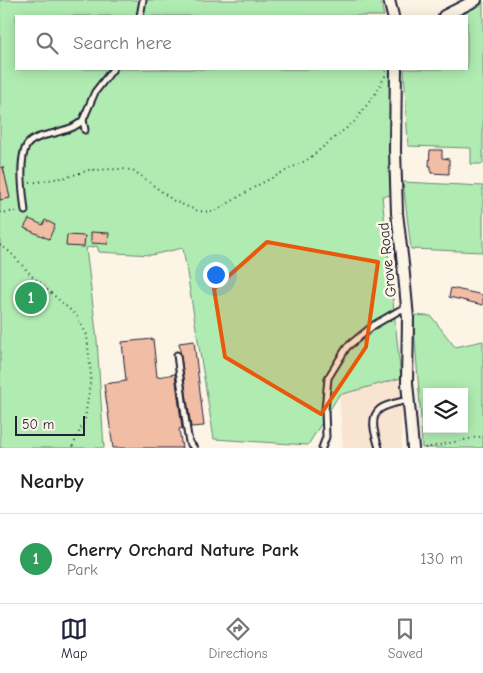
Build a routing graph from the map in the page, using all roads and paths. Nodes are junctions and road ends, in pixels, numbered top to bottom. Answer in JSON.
{"nodes":[{"id":1,"x":143,"y":0,"type":"edge"},
{"id":2,"x":389,"y":0,"type":"edge"},
{"id":3,"x":476,"y":0,"type":"edge"},
{"id":4,"x":140,"y":15,"type":"edge"},
{"id":5,"x":393,"y":15,"type":"edge"},
{"id":6,"x":446,"y":15,"type":"edge"},
{"id":7,"x":112,"y":70,"type":"edge"},
{"id":8,"x":386,"y":70,"type":"edge"},
{"id":9,"x":396,"y":70,"type":"edge"},
{"id":10,"x":83,"y":120,"type":"junction"},
{"id":11,"x":85,"y":130,"type":"dead end"},
{"id":12,"x":22,"y":184,"type":"junction"},
{"id":13,"x":25,"y":211,"type":"joint"},
{"id":14,"x":0,"y":213,"type":"edge"},
{"id":15,"x":0,"y":245,"type":"edge"},
{"id":16,"x":407,"y":308,"type":"junction"},
{"id":17,"x":177,"y":355,"type":"dead end"},
{"id":18,"x":408,"y":400,"type":"junction"},
{"id":19,"x":483,"y":436,"type":"edge"},
{"id":20,"x":72,"y":448,"type":"edge"},
{"id":21,"x":194,"y":448,"type":"edge"},
{"id":22,"x":322,"y":448,"type":"edge"},
{"id":23,"x":379,"y":448,"type":"edge"},
{"id":24,"x":413,"y":448,"type":"edge"},
{"id":25,"x":425,"y":448,"type":"edge"}],
"edges":[{"from":1,"to":4,"type":"lane"},
{"from":2,"to":5,"type":"street"},
{"from":3,"to":6,"type":"street"},
{"from":7,"to":10,"type":"lane"},
{"from":8,"to":12,"type":"path"},
{"from":9,"to":16,"type":"street","name":"Grove Road"},
{"from":10,"to":11,"type":"lane"},
{"from":10,"to":12,"type":"lane"},
{"from":12,"to":13,"type":"lane"},
{"from":13,"to":14,"type":"path"},
{"from":15,"to":20,"type":"path"},
{"from":16,"to":18,"type":"street","name":"Grove Road"},
{"from":16,"to":22,"type":"lane"},
{"from":17,"to":21,"type":"lane"},
{"from":18,"to":23,"type":"lane"},
{"from":18,"to":24,"type":"street","name":"Grove Road"},
{"from":19,"to":25,"type":"path"}]}
